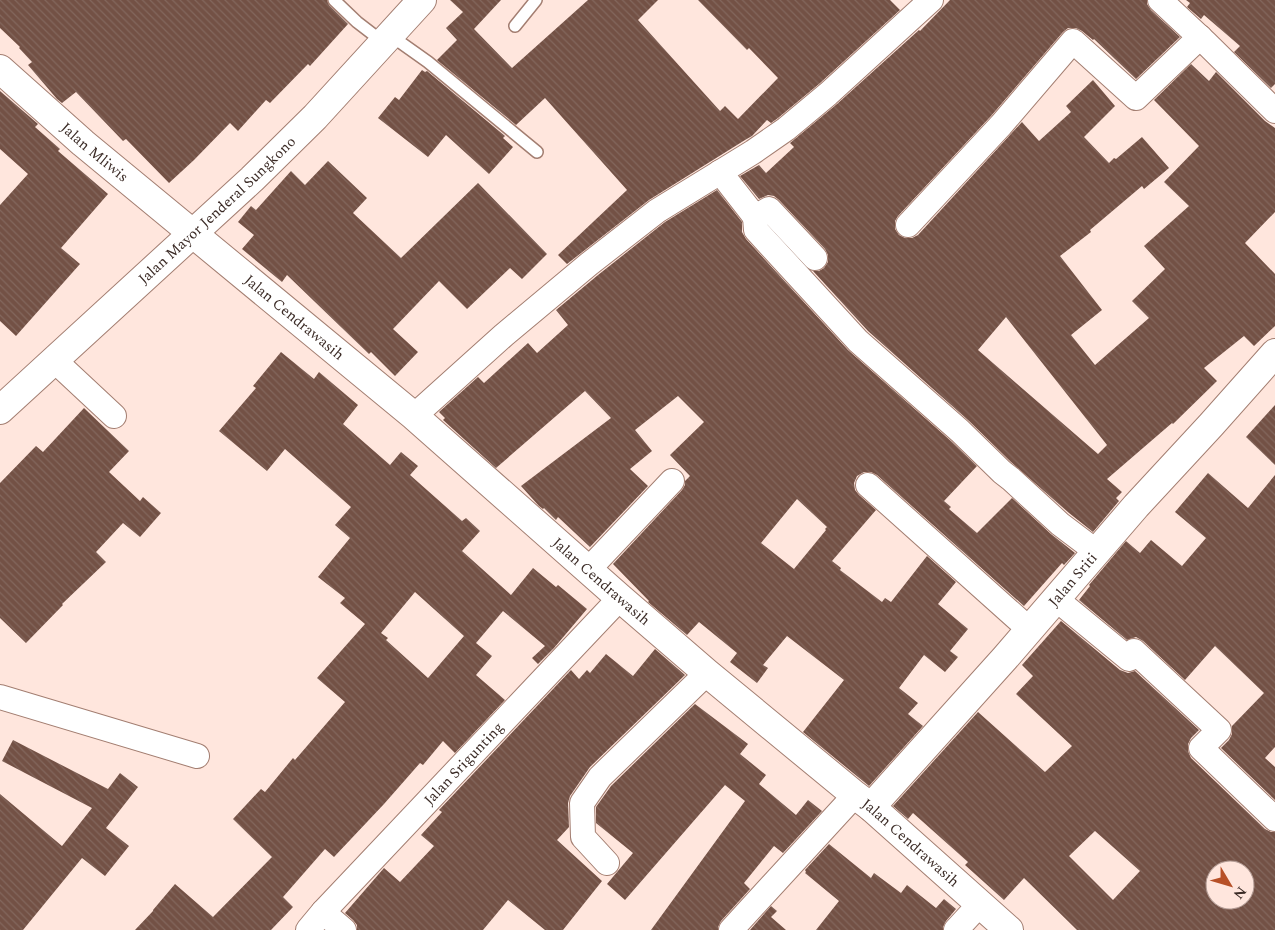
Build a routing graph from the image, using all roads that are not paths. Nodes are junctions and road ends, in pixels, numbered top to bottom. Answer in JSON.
{"nodes":[{"id":1,"x":334,"y":0,"type":"edge"},
{"id":2,"x":422,"y":0,"type":"edge"},
{"id":3,"x":536,"y":0,"type":"edge"},
{"id":4,"x":931,"y":0,"type":"edge"},
{"id":5,"x":1160,"y":0,"type":"edge"},
{"id":6,"x":515,"y":26,"type":"dead end"},
{"id":7,"x":1200,"y":37,"type":"junction"},
{"id":8,"x":386,"y":38,"type":"junction"},
{"id":9,"x":0,"y":69,"type":"edge"},
{"id":10,"x":1275,"y":111,"type":"edge"},
{"id":11,"x":537,"y":152,"type":"dead end"},
{"id":12,"x":720,"y":172,"type":"junction"},
{"id":13,"x":755,"y":217,"type":"junction"},
{"id":14,"x":908,"y":225,"type":"dead end"},
{"id":15,"x":193,"y":233,"type":"junction"},
{"id":16,"x":815,"y":258,"type":"dead end"},
{"id":17,"x":1275,"y":354,"type":"edge"},
{"id":18,"x":54,"y":360,"type":"junction"},
{"id":19,"x":0,"y":410,"type":"edge"},
{"id":20,"x":114,"y":416,"type":"dead end"},
{"id":21,"x":414,"y":416,"type":"junction"},
{"id":22,"x":672,"y":481,"type":"dead end"},
{"id":23,"x":868,"y":485,"type":"dead end"},
{"id":24,"x":1097,"y":552,"type":"junction"},
{"id":25,"x":588,"y":570,"type":"junction"},
{"id":26,"x":620,"y":598,"type":"junction"},
{"id":27,"x":1056,"y":599,"type":"junction"},
{"id":28,"x":1030,"y":630,"type":"junction"},
{"id":29,"x":707,"y":673,"type":"junction"},
{"id":30,"x":0,"y":697,"type":"edge"},
{"id":31,"x":196,"y":756,"type":"dead end"},
{"id":32,"x":863,"y":801,"type":"junction"},
{"id":33,"x":1275,"y":819,"type":"edge"},
{"id":34,"x":607,"y":863,"type":"dead end"},
{"id":35,"x":980,"y":904,"type":"junction"},
{"id":36,"x":316,"y":921,"type":"edge"},
{"id":37,"x":344,"y":930,"type":"edge"},
{"id":38,"x":731,"y":930,"type":"edge"},
{"id":39,"x":956,"y":930,"type":"edge"},
{"id":40,"x":1009,"y":930,"type":"edge"}],
"edges":[{"from":1,"to":8,"type":"lane"},
{"from":2,"to":8,"type":"main road","name":"Jalan Mayor Jenderal Sungkono"},
{"from":3,"to":6,"type":"lane"},
{"from":4,"to":12,"type":"street"},
{"from":5,"to":7,"type":"street"},
{"from":7,"to":10,"type":"street"},
{"from":7,"to":14,"type":"street"},
{"from":8,"to":11,"type":"lane"},
{"from":8,"to":15,"type":"main road","name":"Jalan Mayor Jenderal Sungkono"},
{"from":9,"to":15,"type":"main road","name":"Jalan Mliwis"},
{"from":12,"to":13,"type":"street"},
{"from":12,"to":21,"type":"street"},
{"from":13,"to":16,"type":"street"},
{"from":13,"to":24,"type":"street"},
{"from":15,"to":18,"type":"main road","name":"Jalan Mayor Jenderal Sungkono"},
{"from":15,"to":21,"type":"main road","name":"Jalan Cendrawasih"},
{"from":17,"to":24,"type":"main road","name":"Jalan Sriti"},
{"from":18,"to":19,"type":"main road","name":"Jalan Mayor Jenderal Sungkono"},
{"from":18,"to":20,"type":"street"},
{"from":21,"to":25,"type":"main road","name":"Jalan Cendrawasih"},
{"from":22,"to":25,"type":"street"},
{"from":23,"to":28,"type":"street"},
{"from":24,"to":27,"type":"main road","name":"Jalan Sriti"},
{"from":25,"to":26,"type":"main road","name":"Jalan Cendrawasih"},
{"from":26,"to":29,"type":"main road","name":"Jalan Cendrawasih"},
{"from":26,"to":36,"type":"street","name":"Jalan Srigunting"},
{"from":27,"to":28,"type":"main road","name":"Jalan Sriti"},
{"from":27,"to":33,"type":"street"},
{"from":28,"to":32,"type":"main road","name":"Jalan Sriti"},
{"from":29,"to":32,"type":"main road","name":"Jalan Cendrawasih"},
{"from":29,"to":34,"type":"street"},
{"from":30,"to":31,"type":"street"},
{"from":32,"to":35,"type":"main road","name":"Jalan Cendrawasih"},
{"from":32,"to":38,"type":"street"},
{"from":35,"to":39,"type":"street"},
{"from":35,"to":40,"type":"main road","name":"Jalan Cendrawasih"},
{"from":36,"to":37,"type":"street"}]}
